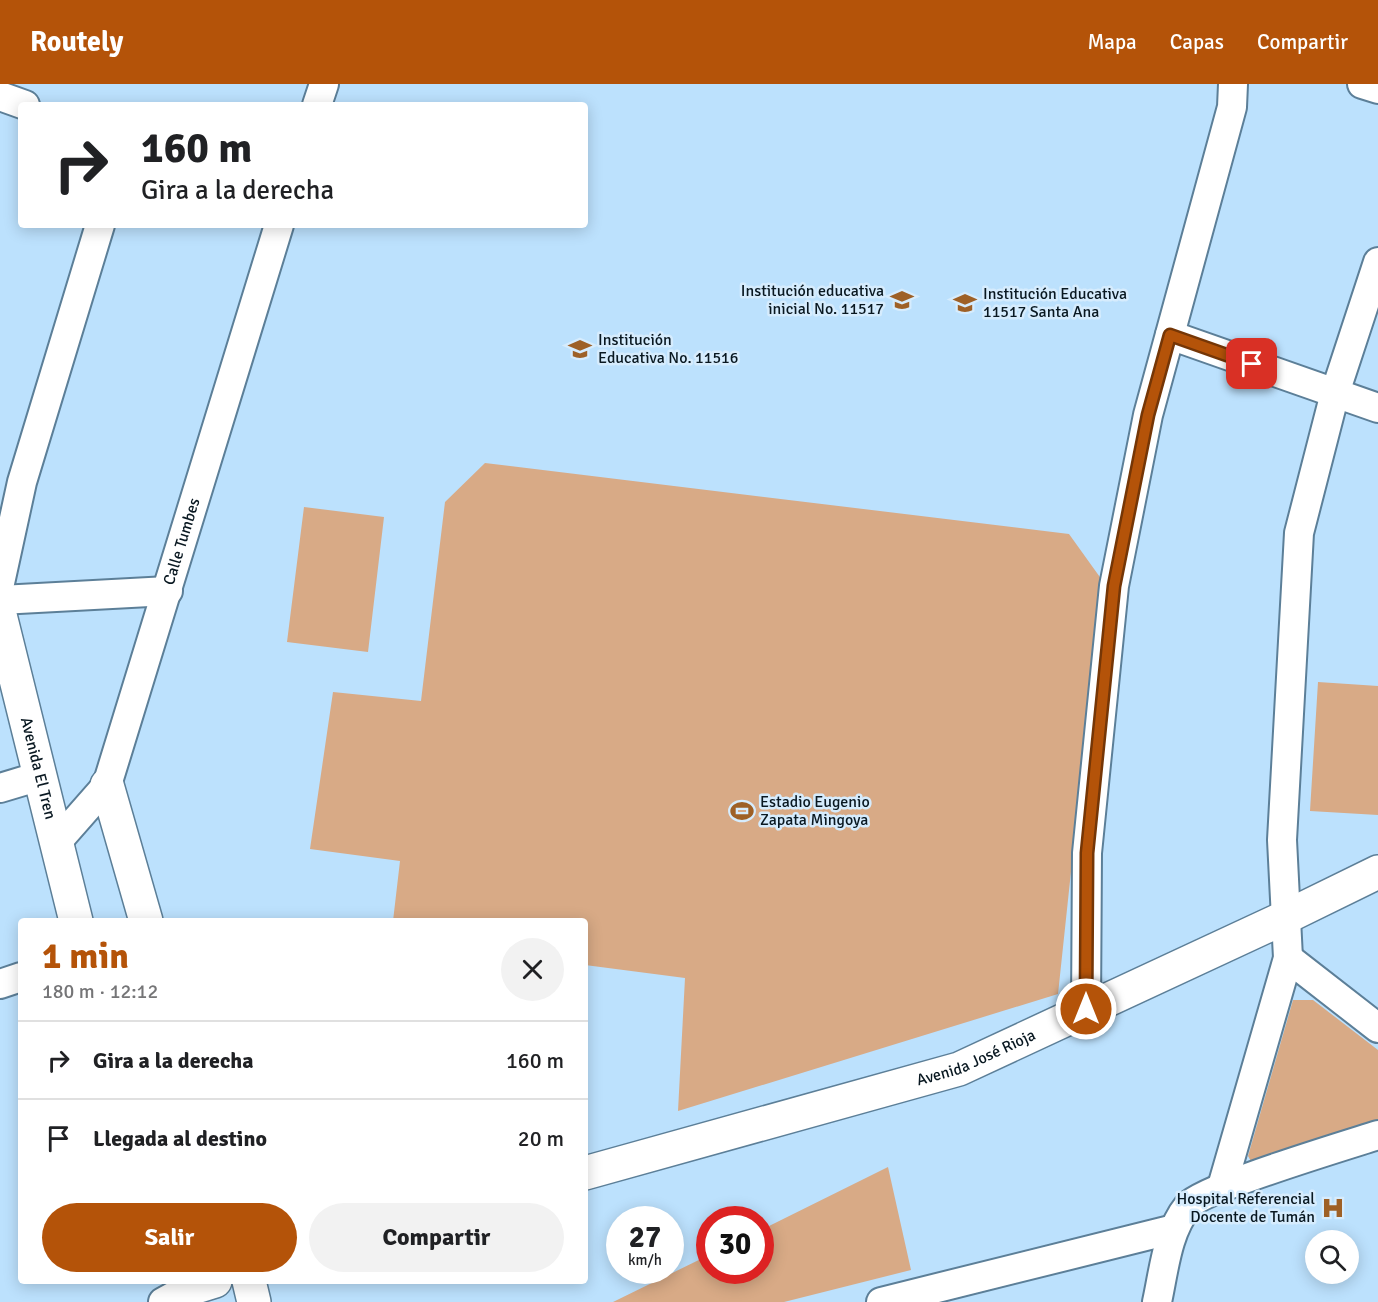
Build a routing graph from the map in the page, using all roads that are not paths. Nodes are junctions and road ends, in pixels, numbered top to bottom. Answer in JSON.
{"nodes":[{"id":1,"x":324,"y":84,"type":"edge"},
{"id":2,"x":1233,"y":84,"type":"edge"},
{"id":3,"x":1362,"y":84,"type":"edge"},
{"id":4,"x":1378,"y":89,"type":"edge"},
{"id":5,"x":0,"y":96,"type":"edge"},
{"id":6,"x":18,"y":102,"type":"edge"},
{"id":7,"x":318,"y":102,"type":"edge"},
{"id":8,"x":99,"y":228,"type":"edge"},
{"id":9,"x":278,"y":228,"type":"edge"},
{"id":10,"x":1378,"y":262,"type":"edge"},
{"id":11,"x":1170,"y":335,"type":"junction"},
{"id":12,"x":1335,"y":393,"type":"junction"},
{"id":13,"x":1378,"y":408,"type":"edge"},
{"id":14,"x":0,"y":583,"type":"edge"},
{"id":15,"x":168,"y":591,"type":"junction"},
{"id":16,"x":0,"y":600,"type":"edge"},
{"id":17,"x":0,"y":615,"type":"edge"},
{"id":18,"x":40,"y":776,"type":"junction"},
{"id":19,"x":107,"y":785,"type":"junction"},
{"id":20,"x":0,"y":788,"type":"edge"},
{"id":21,"x":56,"y":843,"type":"junction"},
{"id":22,"x":1378,"y":872,"type":"edge"},
{"id":23,"x":1286,"y":917,"type":"junction"},
{"id":24,"x":75,"y":918,"type":"edge"},
{"id":25,"x":145,"y":918,"type":"edge"},
{"id":26,"x":1288,"y":958,"type":"junction"},
{"id":27,"x":18,"y":978,"type":"edge"},
{"id":28,"x":0,"y":984,"type":"edge"},
{"id":29,"x":1086,"y":1009,"type":"junction"},
{"id":30,"x":1378,"y":1028,"type":"edge"},
{"id":31,"x":1378,"y":1135,"type":"edge"},
{"id":32,"x":588,"y":1172,"type":"edge"},
{"id":33,"x":1222,"y":1187,"type":"junction"},
{"id":34,"x":1174,"y":1229,"type":"junction"},
{"id":35,"x":206,"y":1284,"type":"edge"},
{"id":36,"x":250,"y":1284,"type":"edge"},
{"id":37,"x":178,"y":1294,"type":"edge"},
{"id":38,"x":254,"y":1302,"type":"edge"},
{"id":39,"x":881,"y":1302,"type":"edge"},
{"id":40,"x":1157,"y":1302,"type":"edge"}],
"edges":[{"from":1,"to":7,"type":"street"},
{"from":2,"to":11,"type":"street"},
{"from":3,"to":4,"type":"street"},
{"from":5,"to":6,"type":"street"},
{"from":8,"to":14,"type":"street"},
{"from":9,"to":15,"type":"street","name":"Calle Tumbes"},
{"from":10,"to":12,"type":"street"},
{"from":11,"to":12,"type":"street"},
{"from":11,"to":29,"type":"street"},
{"from":12,"to":13,"type":"street"},
{"from":12,"to":23,"type":"street"},
{"from":15,"to":16,"type":"street"},
{"from":15,"to":19,"type":"street","name":"Calle Tumbes"},
{"from":17,"to":18,"type":"street","name":"Avenida El Tren"},
{"from":18,"to":20,"type":"street"},
{"from":18,"to":21,"type":"street","name":"Avenida El Tren"},
{"from":19,"to":21,"type":"street","name":"Calle Tumbes"},
{"from":19,"to":25,"type":"street"},
{"from":21,"to":24,"type":"street","name":"Avenida El Tren"},
{"from":22,"to":23,"type":"street","name":"Avenida José Rioja"},
{"from":23,"to":26,"type":"street"},
{"from":23,"to":29,"type":"street","name":"Avenida José Rioja"},
{"from":26,"to":30,"type":"street"},
{"from":26,"to":33,"type":"street"},
{"from":27,"to":28,"type":"street"},
{"from":29,"to":32,"type":"street","name":"Avenida José Rioja"},
{"from":31,"to":33,"type":"street"},
{"from":33,"to":34,"type":"street"},
{"from":34,"to":39,"type":"street"},
{"from":34,"to":40,"type":"street"},
{"from":35,"to":37,"type":"street"},
{"from":36,"to":38,"type":"street"}]}
